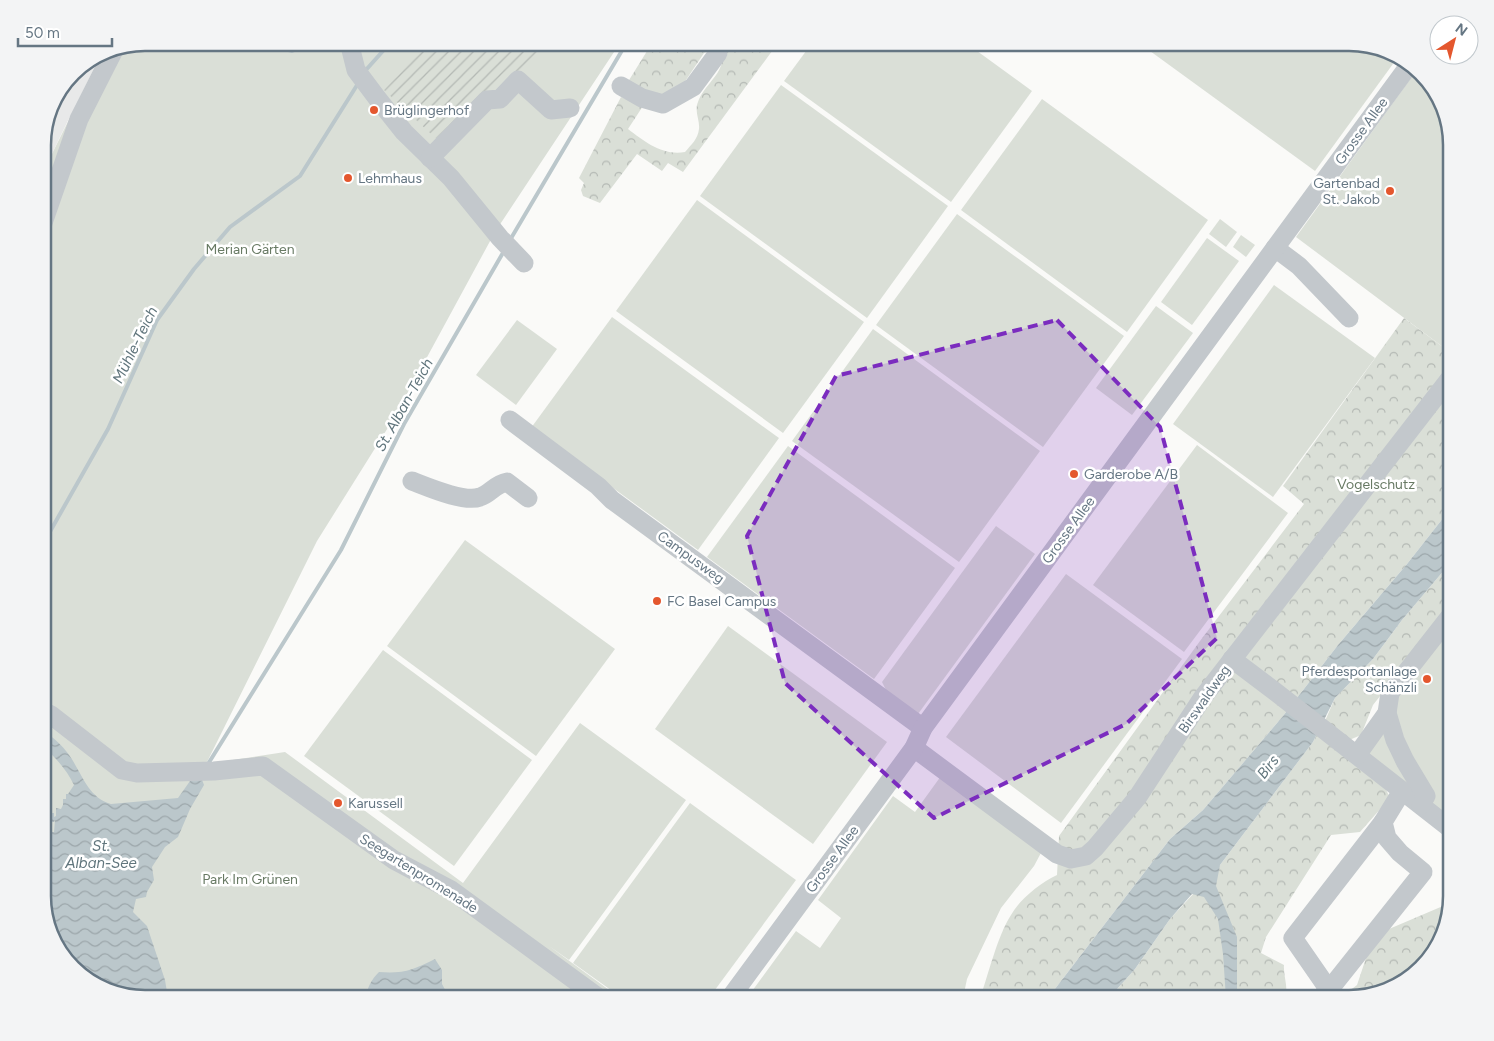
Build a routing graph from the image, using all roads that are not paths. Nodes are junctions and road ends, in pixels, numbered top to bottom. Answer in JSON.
{"nodes":[{"id":1,"x":352,"y":51,"type":"edge"},
{"id":2,"x":718,"y":53,"type":"dead end"},
{"id":3,"x":110,"y":58,"type":"edge"},
{"id":4,"x":1405,"y":70,"type":"edge"},
{"id":5,"x":622,"y":86,"type":"dead end"},
{"id":6,"x":570,"y":108,"type":"dead end"},
{"id":7,"x":430,"y":158,"type":"junction"},
{"id":8,"x":51,"y":200,"type":"edge"},
{"id":9,"x":1275,"y":248,"type":"junction"},
{"id":10,"x":519,"y":258,"type":"dead end"},
{"id":11,"x":1349,"y":318,"type":"dead end"},
{"id":12,"x":1443,"y":389,"type":"edge"},
{"id":13,"x":510,"y":420,"type":"dead end"},
{"id":14,"x":412,"y":481,"type":"dead end"},
{"id":15,"x":528,"y":498,"type":"dead end"},
{"id":16,"x":1443,"y":626,"type":"edge"},
{"id":17,"x":1232,"y":659,"type":"junction"},
{"id":18,"x":1387,"y":713,"type":"junction"},
{"id":19,"x":51,"y":715,"type":"edge"},
{"id":20,"x":923,"y":728,"type":"junction"},
{"id":21,"x":914,"y":748,"type":"junction"},
{"id":22,"x":1357,"y":755,"type":"junction"},
{"id":23,"x":1402,"y":790,"type":"junction"},
{"id":24,"x":1421,"y":805,"type":"junction"},
{"id":25,"x":1383,"y":822,"type":"junction"},
{"id":26,"x":1443,"y":822,"type":"edge"},
{"id":27,"x":588,"y":990,"type":"edge"},
{"id":28,"x":736,"y":990,"type":"edge"},
{"id":29,"x":1322,"y":990,"type":"edge"},
{"id":30,"x":1327,"y":990,"type":"edge"}],
"edges":[{"from":1,"to":7,"type":"lane"},
{"from":2,"to":5,"type":"lane"},
{"from":3,"to":8,"type":"lane"},
{"from":4,"to":9,"type":"lane","name":"Grosse Allee"},
{"from":6,"to":7,"type":"lane"},
{"from":7,"to":10,"type":"lane"},
{"from":9,"to":11,"type":"lane"},
{"from":9,"to":20,"type":"lane","name":"Grosse Allee"},
{"from":12,"to":17,"type":"lane","name":"Birswaldweg"},
{"from":13,"to":20,"type":"lane","name":"Campusweg"},
{"from":14,"to":15,"type":"lane"},
{"from":16,"to":18,"type":"lane"},
{"from":17,"to":21,"type":"lane","name":"Birswaldweg"},
{"from":17,"to":22,"type":"lane"},
{"from":18,"to":22,"type":"lane"},
{"from":18,"to":24,"type":"lane"},
{"from":19,"to":27,"type":"lane","name":"Seegartenpromenade"},
{"from":20,"to":21,"type":"lane","name":"Grosse Allee"},
{"from":21,"to":28,"type":"lane","name":"Grosse Allee"},
{"from":22,"to":23,"type":"lane"},
{"from":23,"to":24,"type":"lane"},
{"from":23,"to":25,"type":"lane"},
{"from":24,"to":26,"type":"lane"},
{"from":25,"to":29,"type":"lane"},
{"from":25,"to":30,"type":"lane"}]}
